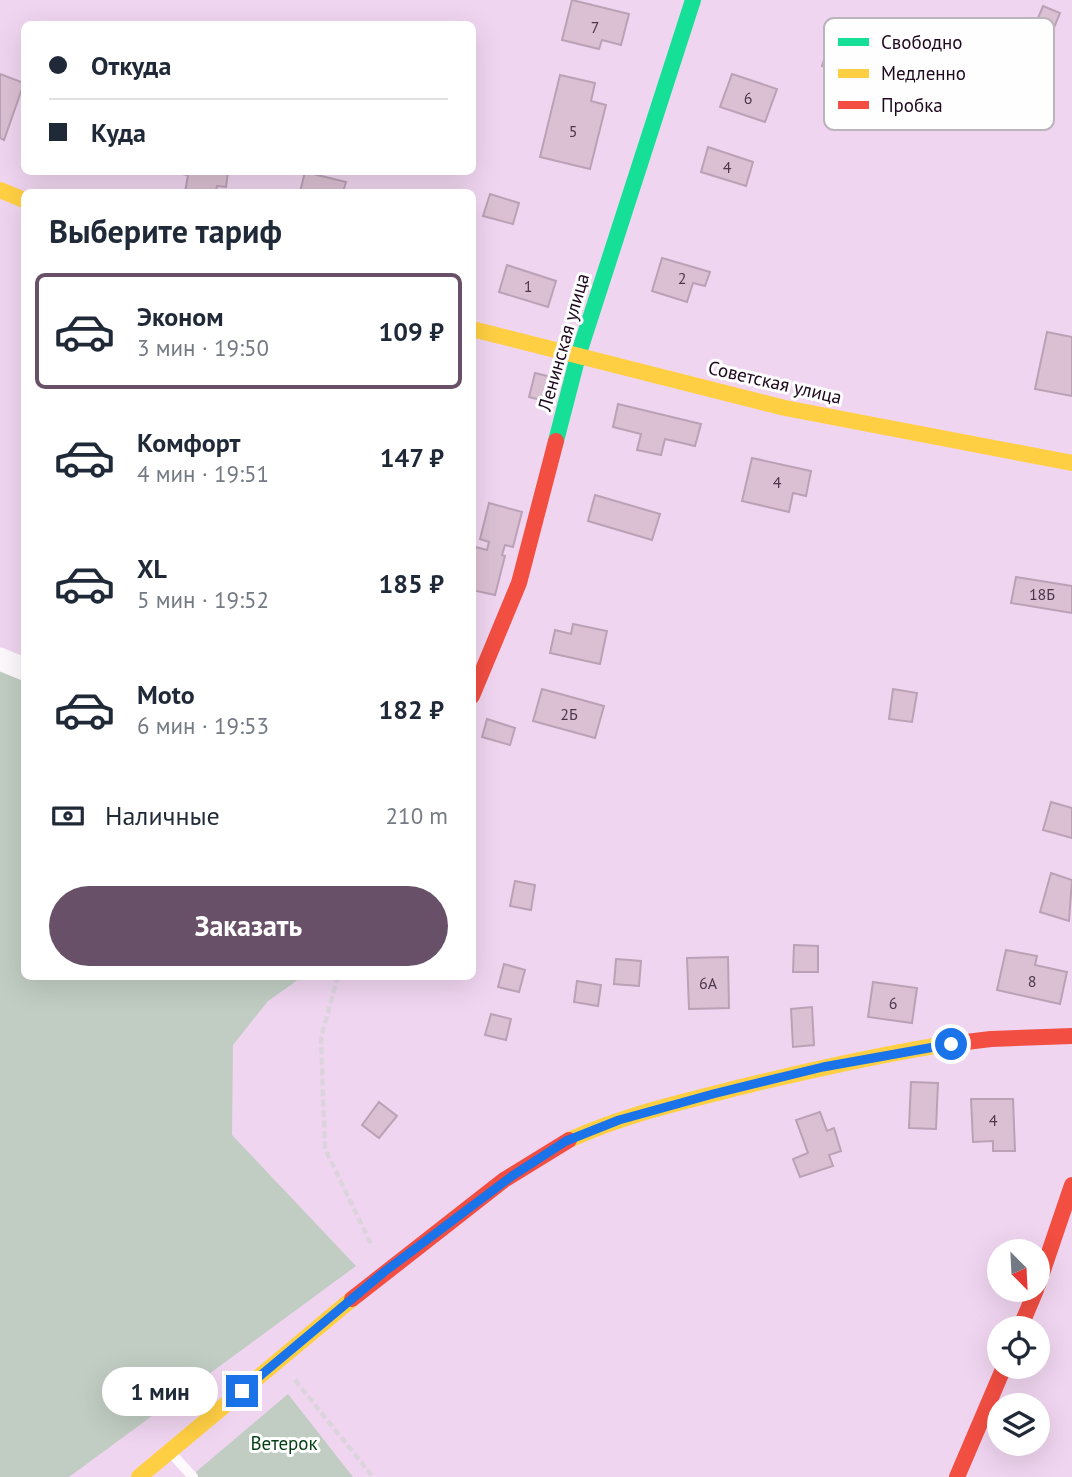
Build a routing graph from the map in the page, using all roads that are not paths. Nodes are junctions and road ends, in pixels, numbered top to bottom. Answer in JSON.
{"nodes":[{"id":1,"x":693,"y":0,"type":"edge"},
{"id":2,"x":0,"y":190,"type":"edge"},
{"id":3,"x":21,"y":199,"type":"edge"},
{"id":4,"x":476,"y":330,"type":"edge"},
{"id":5,"x":578,"y":356,"type":"junction"},
{"id":6,"x":1072,"y":463,"type":"edge"},
{"id":7,"x":0,"y":659,"type":"edge"},
{"id":8,"x":21,"y":668,"type":"edge"},
{"id":9,"x":476,"y":686,"type":"edge"},
{"id":10,"x":1072,"y":1036,"type":"edge"},
{"id":11,"x":1072,"y":1185,"type":"edge"},
{"id":12,"x":1050,"y":1249,"type":"edge"},
{"id":13,"x":999,"y":1379,"type":"edge"},
{"id":14,"x":170,"y":1452,"type":"junction"},
{"id":15,"x":139,"y":1477,"type":"edge"},
{"id":16,"x":192,"y":1477,"type":"edge"},
{"id":17,"x":957,"y":1477,"type":"edge"}],
"edges":[{"from":1,"to":5,"type":"street","name":"Ленинская улица"},
{"from":2,"to":3,"type":"street"},
{"from":4,"to":5,"type":"street","name":"Советская улица"},
{"from":5,"to":6,"type":"street","name":"Советская улица"},
{"from":5,"to":9,"type":"street","name":"Ленинская улица"},
{"from":7,"to":8,"type":"street"},
{"from":10,"to":14,"type":"street"},
{"from":11,"to":12,"type":"street"},
{"from":13,"to":17,"type":"street"},
{"from":14,"to":15,"type":"street"},
{"from":14,"to":16,"type":"lane"}]}
